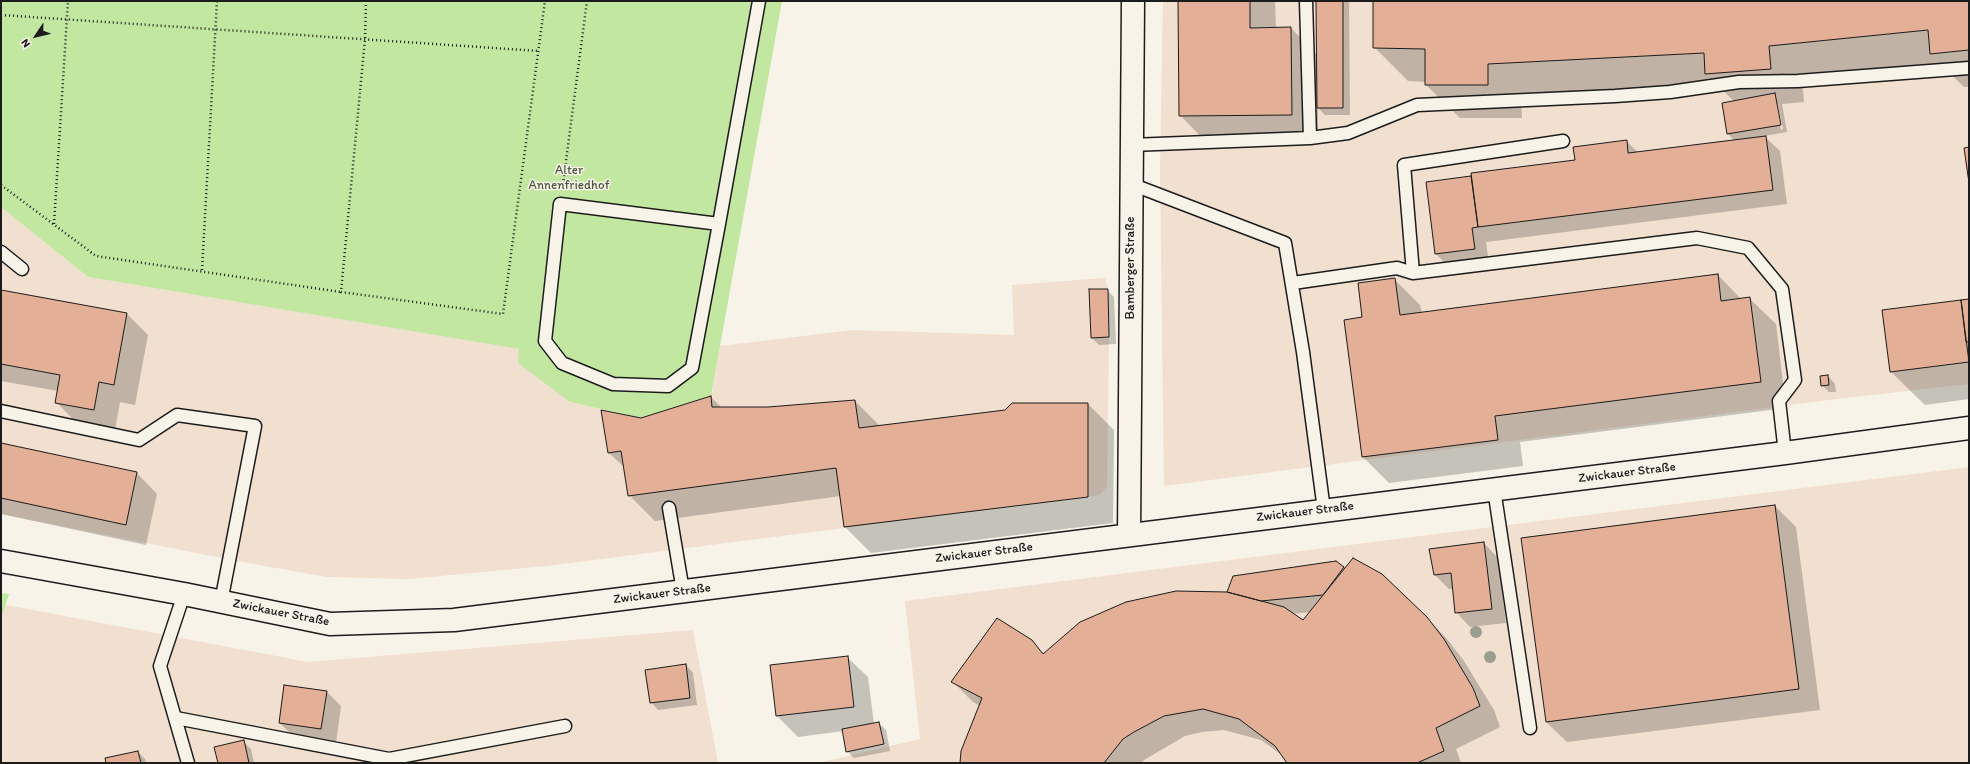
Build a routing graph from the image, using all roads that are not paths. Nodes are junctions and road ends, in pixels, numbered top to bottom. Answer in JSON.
{"nodes":[{"id":1,"x":760,"y":1,"type":"edge"},
{"id":2,"x":1133,"y":1,"type":"edge"},
{"id":3,"x":1306,"y":1,"type":"edge"},
{"id":4,"x":1969,"y":68,"type":"edge"},
{"id":5,"x":1310,"y":138,"type":"junction"},
{"id":6,"x":1564,"y":141,"type":"dead end"},
{"id":7,"x":1131,"y":145,"type":"junction"},
{"id":8,"x":1131,"y":184,"type":"junction"},
{"id":9,"x":719,"y":224,"type":"junction"},
{"id":10,"x":1,"y":252,"type":"edge"},
{"id":11,"x":22,"y":270,"type":"dead end"},
{"id":12,"x":1413,"y":272,"type":"junction"},
{"id":13,"x":1293,"y":283,"type":"junction"},
{"id":14,"x":1,"y":411,"type":"edge"},
{"id":15,"x":1969,"y":428,"type":"edge"},
{"id":16,"x":1785,"y":453,"type":"junction"},
{"id":17,"x":1494,"y":489,"type":"junction"},
{"id":18,"x":669,"y":508,"type":"dead end"},
{"id":19,"x":1324,"y":510,"type":"junction"},
{"id":20,"x":1129,"y":535,"type":"junction"},
{"id":21,"x":1,"y":560,"type":"edge"},
{"id":22,"x":683,"y":591,"type":"junction"},
{"id":23,"x":184,"y":594,"type":"junction"},
{"id":24,"x":221,"y":602,"type":"junction"},
{"id":25,"x":176,"y":718,"type":"junction"},
{"id":26,"x":565,"y":726,"type":"dead end"},
{"id":27,"x":1530,"y":728,"type":"dead end"},
{"id":28,"x":389,"y":761,"type":"edge"},
{"id":29,"x":188,"y":763,"type":"edge"}],
"edges":[{"from":1,"to":9,"type":"lane"},
{"from":2,"to":7,"type":"street","name":"Bamberger Straße"},
{"from":3,"to":5,"type":"lane"},
{"from":4,"to":5,"type":"lane"},
{"from":5,"to":7,"type":"lane"},
{"from":6,"to":12,"type":"lane"},
{"from":7,"to":8,"type":"street","name":"Bamberger Straße"},
{"from":8,"to":13,"type":"lane"},
{"from":8,"to":20,"type":"street","name":"Bamberger Straße"},
{"from":9,"to":9,"type":"lane"},
{"from":10,"to":11,"type":"lane"},
{"from":12,"to":13,"type":"lane"},
{"from":12,"to":16,"type":"lane"},
{"from":13,"to":19,"type":"lane"},
{"from":14,"to":24,"type":"lane"},
{"from":15,"to":16,"type":"street","name":"Zwickauer Straße"},
{"from":16,"to":17,"type":"street","name":"Zwickauer Straße"},
{"from":17,"to":19,"type":"street","name":"Zwickauer Straße"},
{"from":17,"to":27,"type":"lane"},
{"from":18,"to":22,"type":"lane"},
{"from":19,"to":20,"type":"street","name":"Zwickauer Straße"},
{"from":20,"to":22,"type":"street","name":"Zwickauer Straße"},
{"from":21,"to":23,"type":"street","name":"Zwickauer Straße"},
{"from":22,"to":24,"type":"street","name":"Zwickauer Straße"},
{"from":23,"to":24,"type":"street","name":"Zwickauer Straße"},
{"from":23,"to":25,"type":"lane"},
{"from":25,"to":28,"type":"lane"},
{"from":25,"to":29,"type":"lane"},
{"from":26,"to":28,"type":"lane"}]}
